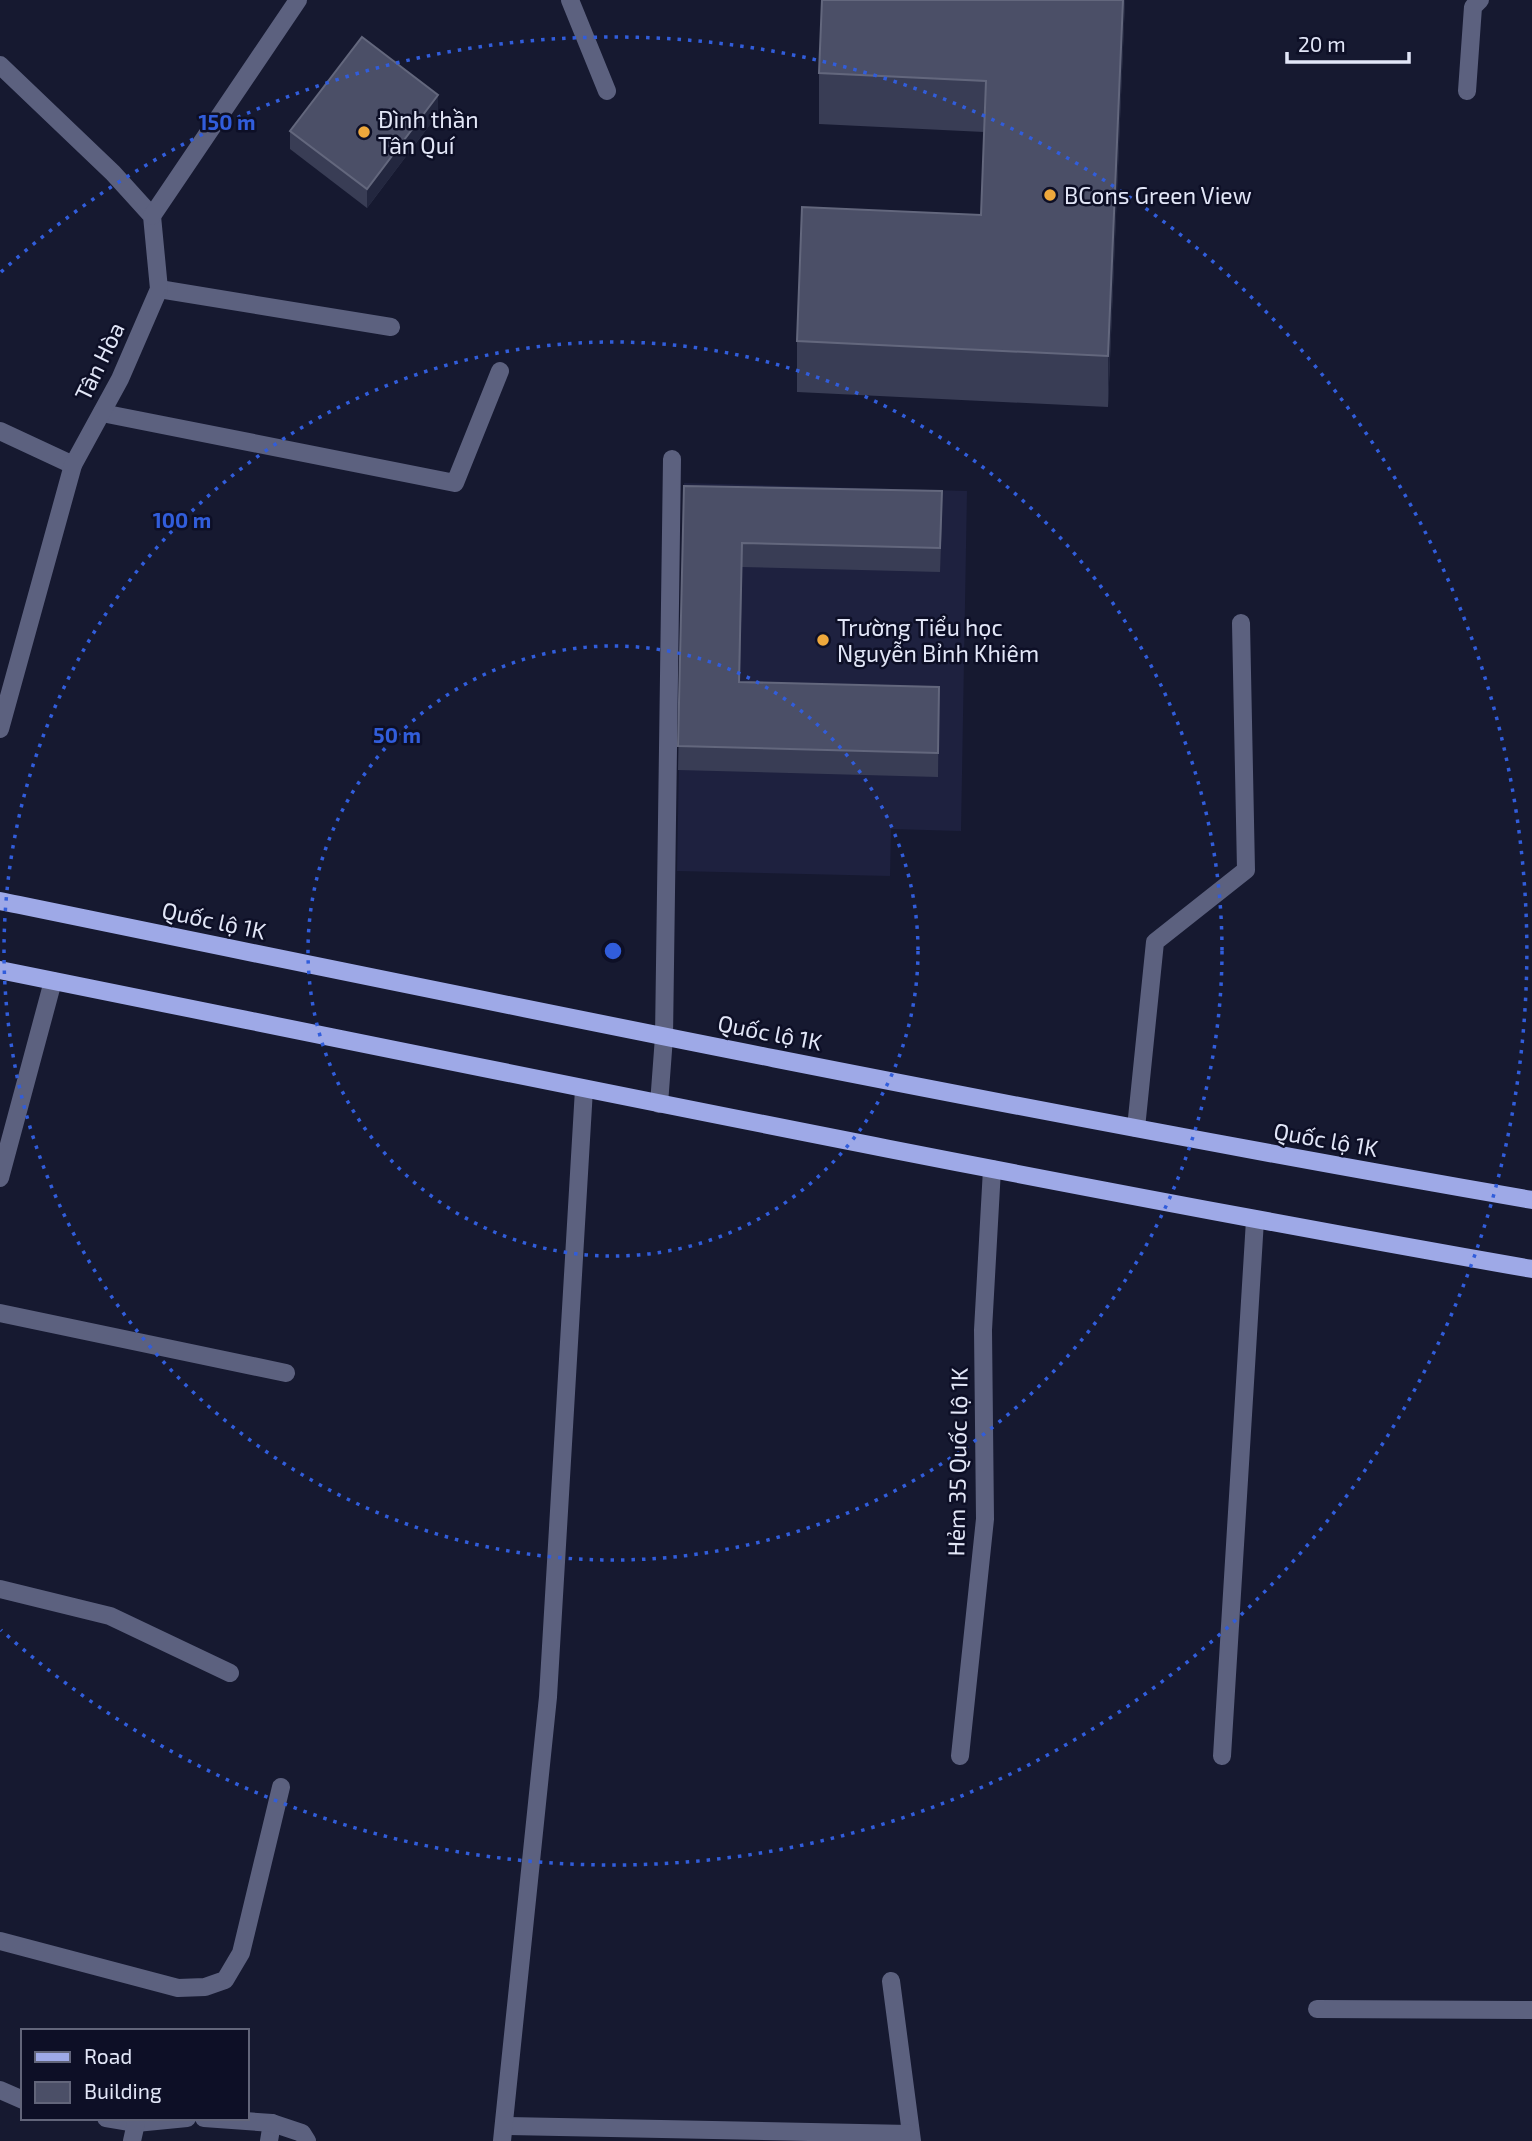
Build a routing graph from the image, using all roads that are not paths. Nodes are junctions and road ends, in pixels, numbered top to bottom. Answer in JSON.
{"nodes":[{"id":1,"x":298,"y":0,"type":"edge"},
{"id":2,"x":570,"y":0,"type":"edge"},
{"id":3,"x":1480,"y":0,"type":"edge"},
{"id":4,"x":0,"y":65,"type":"edge"},
{"id":5,"x":607,"y":91,"type":"dead end"},
{"id":6,"x":1467,"y":91,"type":"dead end"},
{"id":7,"x":152,"y":216,"type":"junction"},
{"id":8,"x":159,"y":289,"type":"junction"},
{"id":9,"x":391,"y":327,"type":"dead end"},
{"id":10,"x":500,"y":371,"type":"dead end"},
{"id":11,"x":102,"y":413,"type":"junction"},
{"id":12,"x":0,"y":431,"type":"edge"},
{"id":13,"x":672,"y":459,"type":"dead end"},
{"id":14,"x":73,"y":466,"type":"junction"},
{"id":15,"x":1241,"y":623,"type":"dead end"},
{"id":16,"x":0,"y":729,"type":"edge"},
{"id":17,"x":0,"y":901,"type":"edge"},
{"id":18,"x":0,"y":970,"type":"edge"},
{"id":19,"x":53,"y":981,"type":"junction"},
{"id":20,"x":664,"y":1037,"type":"junction"},
{"id":21,"x":584,"y":1089,"type":"junction"},
{"id":22,"x":659,"y":1104,"type":"junction"},
{"id":23,"x":1136,"y":1128,"type":"junction"},
{"id":24,"x":992,"y":1169,"type":"junction"},
{"id":25,"x":0,"y":1178,"type":"edge"},
{"id":26,"x":1532,"y":1200,"type":"edge"},
{"id":27,"x":1255,"y":1220,"type":"junction"},
{"id":28,"x":1532,"y":1269,"type":"edge"},
{"id":29,"x":0,"y":1313,"type":"edge"},
{"id":30,"x":286,"y":1373,"type":"dead end"},
{"id":31,"x":0,"y":1589,"type":"edge"},
{"id":32,"x":230,"y":1673,"type":"dead end"},
{"id":33,"x":960,"y":1756,"type":"dead end"},
{"id":34,"x":1222,"y":1756,"type":"dead end"},
{"id":35,"x":281,"y":1787,"type":"dead end"},
{"id":36,"x":0,"y":1941,"type":"edge"},
{"id":37,"x":891,"y":1982,"type":"dead end"},
{"id":38,"x":1317,"y":2009,"type":"dead end"},
{"id":39,"x":1532,"y":2010,"type":"edge"},
{"id":40,"x":0,"y":2090,"type":"edge"},
{"id":41,"x":21,"y":2098,"type":"edge"},
{"id":42,"x":118,"y":2120,"type":"edge"},
{"id":43,"x":167,"y":2120,"type":"edge"},
{"id":44,"x":214,"y":2120,"type":"edge"},
{"id":45,"x":136,"y":2123,"type":"junction"},
{"id":46,"x":271,"y":2132,"type":"edge"},
{"id":47,"x":503,"y":2134,"type":"edge"},
{"id":48,"x":911,"y":2137,"type":"edge"},
{"id":49,"x":132,"y":2141,"type":"edge"},
{"id":50,"x":307,"y":2141,"type":"edge"}],
"edges":[{"from":1,"to":7,"type":"street"},
{"from":2,"to":5,"type":"street"},
{"from":3,"to":6,"type":"street"},
{"from":4,"to":7,"type":"street"},
{"from":7,"to":8,"type":"street","name":"Tân Hòa"},
{"from":8,"to":9,"type":"street"},
{"from":8,"to":11,"type":"street","name":"Tân Hòa"},
{"from":10,"to":11,"type":"street"},
{"from":11,"to":14,"type":"street","name":"Tân Hòa"},
{"from":12,"to":14,"type":"street"},
{"from":13,"to":20,"type":"street"},
{"from":14,"to":16,"type":"street","name":"Tân Hòa"},
{"from":15,"to":23,"type":"street"},
{"from":17,"to":20,"type":"main road","name":"Quốc lộ 1K"},
{"from":18,"to":19,"type":"main road"},
{"from":19,"to":21,"type":"main road"},
{"from":19,"to":25,"type":"street"},
{"from":20,"to":22,"type":"street"},
{"from":20,"to":23,"type":"main road","name":"Quốc lộ 1K"},
{"from":21,"to":22,"type":"main road"},
{"from":21,"to":47,"type":"street"},
{"from":22,"to":24,"type":"main road"},
{"from":23,"to":26,"type":"main road","name":"Quốc lộ 1K"},
{"from":24,"to":27,"type":"main road"},
{"from":24,"to":33,"type":"street","name":"Hẻm 35 Quốc lộ 1K"},
{"from":27,"to":28,"type":"main road"},
{"from":27,"to":34,"type":"street"},
{"from":29,"to":30,"type":"street"},
{"from":31,"to":32,"type":"street"},
{"from":35,"to":36,"type":"street"},
{"from":37,"to":48,"type":"street"},
{"from":38,"to":39,"type":"street"},
{"from":40,"to":41,"type":"street"},
{"from":42,"to":45,"type":"street"},
{"from":43,"to":45,"type":"street"},
{"from":44,"to":46,"type":"street"},
{"from":45,"to":49,"type":"street"},
{"from":46,"to":50,"type":"street"},
{"from":47,"to":48,"type":"street"}]}
